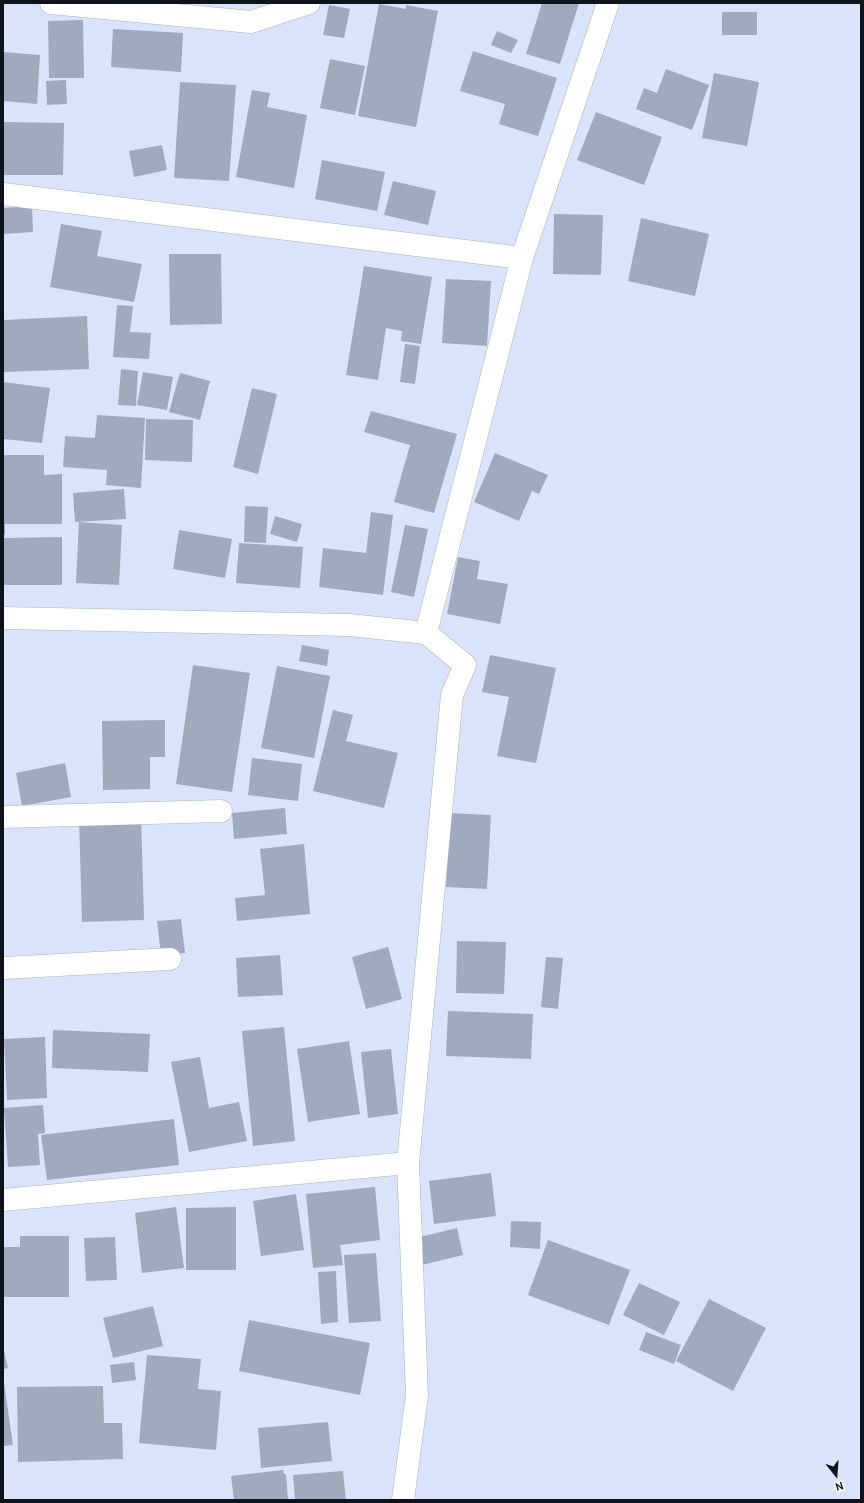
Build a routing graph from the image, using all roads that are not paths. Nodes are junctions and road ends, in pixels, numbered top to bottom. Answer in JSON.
{"nodes":[{"id":1,"x":51,"y":3,"type":"edge"},
{"id":2,"x":309,"y":3,"type":"edge"},
{"id":3,"x":608,"y":3,"type":"edge"},
{"id":4,"x":3,"y":194,"type":"edge"},
{"id":5,"x":522,"y":258,"type":"junction"},
{"id":6,"x":3,"y":618,"type":"edge"},
{"id":7,"x":426,"y":633,"type":"junction"},
{"id":8,"x":221,"y":811,"type":"dead end"},
{"id":9,"x":3,"y":817,"type":"edge"},
{"id":10,"x":170,"y":960,"type":"dead end"},
{"id":11,"x":3,"y":968,"type":"edge"},
{"id":12,"x":408,"y":1163,"type":"junction"},
{"id":13,"x":3,"y":1200,"type":"edge"},
{"id":14,"x":403,"y":1500,"type":"edge"}],
"edges":[{"from":1,"to":2,"type":"street"},
{"from":3,"to":5,"type":"street"},
{"from":4,"to":5,"type":"street"},
{"from":5,"to":7,"type":"street"},
{"from":6,"to":7,"type":"street"},
{"from":7,"to":12,"type":"street"},
{"from":8,"to":9,"type":"street"},
{"from":10,"to":11,"type":"street"},
{"from":12,"to":13,"type":"street"},
{"from":12,"to":14,"type":"street"}]}
